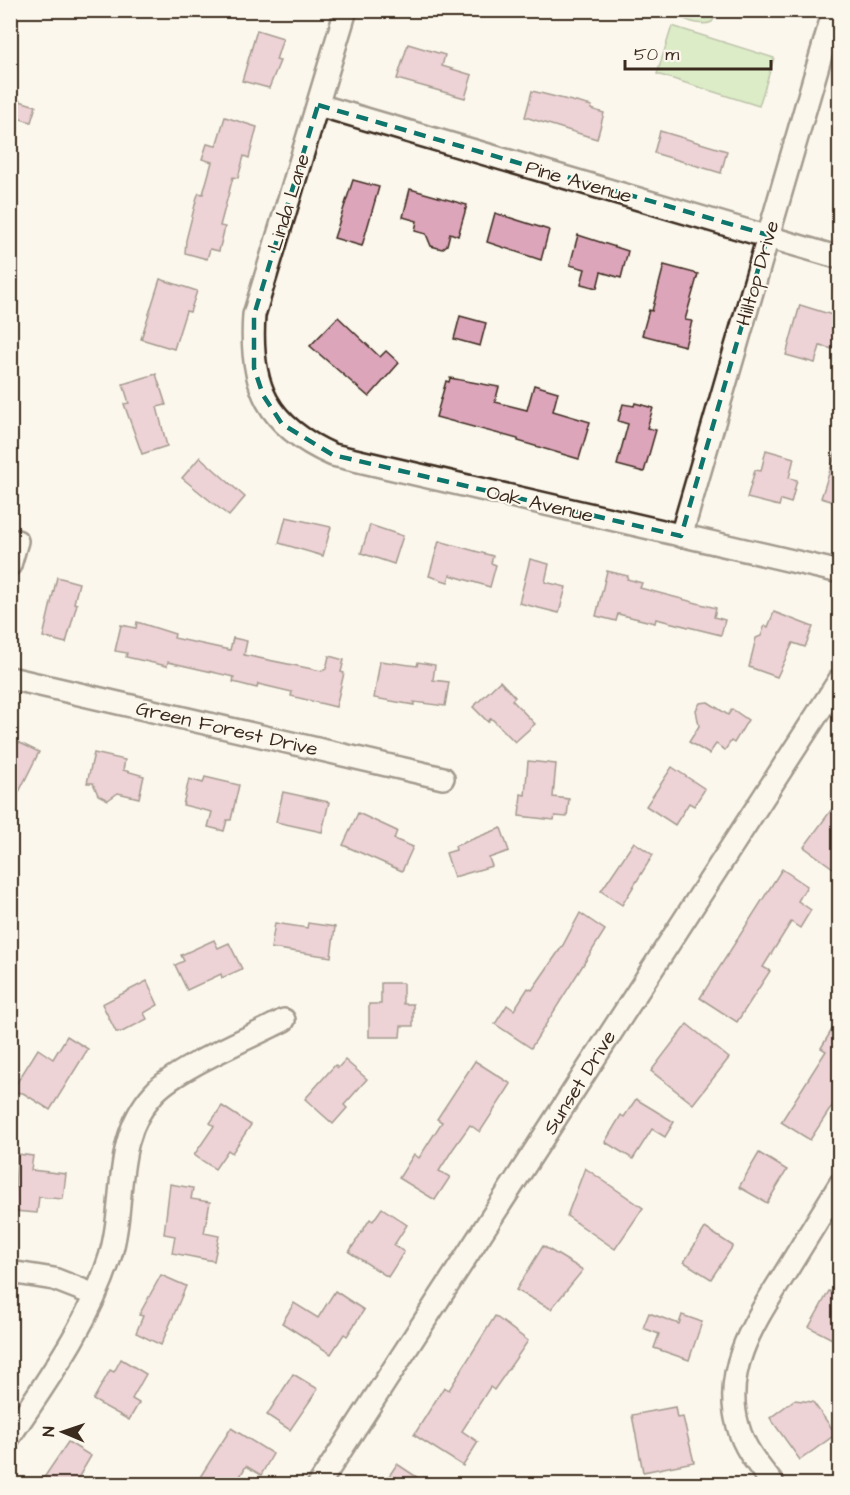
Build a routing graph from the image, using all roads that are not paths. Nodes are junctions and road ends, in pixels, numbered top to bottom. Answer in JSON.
{"nodes":[{"id":1,"x":345,"y":10,"type":"edge"},
{"id":2,"x":834,"y":10,"type":"edge"},
{"id":3,"x":318,"y":105,"type":"junction"},
{"id":4,"x":768,"y":235,"type":"junction"},
{"id":5,"x":840,"y":258,"type":"edge"},
{"id":6,"x":263,"y":395,"type":"joint"},
{"id":7,"x":681,"y":536,"type":"junction"},
{"id":8,"x":17,"y":541,"type":"dead end"},
{"id":9,"x":10,"y":565,"type":"edge"},
{"id":10,"x":840,"y":572,"type":"edge"},
{"id":11,"x":10,"y":678,"type":"edge"},
{"id":12,"x":840,"y":679,"type":"edge"},
{"id":13,"x":443,"y":778,"type":"dead end"},
{"id":14,"x":284,"y":1020,"type":"dead end"},
{"id":15,"x":840,"y":1184,"type":"edge"},
{"id":16,"x":10,"y":1272,"type":"edge"},
{"id":17,"x":95,"y":1295,"type":"junction"},
{"id":18,"x":10,"y":1436,"type":"edge"},
{"id":19,"x":319,"y":1485,"type":"edge"},
{"id":20,"x":773,"y":1485,"type":"edge"}],
"edges":[{"from":1,"to":3,"type":"street","name":"Linda Lane"},
{"from":2,"to":4,"type":"street","name":"Hilltop Drive"},
{"from":3,"to":4,"type":"street","name":"Pine Avenue"},
{"from":3,"to":6,"type":"street","name":"Linda Lane"},
{"from":4,"to":5,"type":"street","name":"Pine Avenue"},
{"from":4,"to":7,"type":"street","name":"Hilltop Drive"},
{"from":6,"to":7,"type":"street","name":"Oak Avenue"},
{"from":7,"to":10,"type":"street","name":"Oak Avenue"},
{"from":8,"to":9,"type":"street"},
{"from":11,"to":13,"type":"street","name":"Green Forest Drive"},
{"from":12,"to":19,"type":"street","name":"Sunset Drive"},
{"from":14,"to":17,"type":"street"},
{"from":15,"to":20,"type":"street"},
{"from":16,"to":17,"type":"street"},
{"from":17,"to":18,"type":"street"}]}
